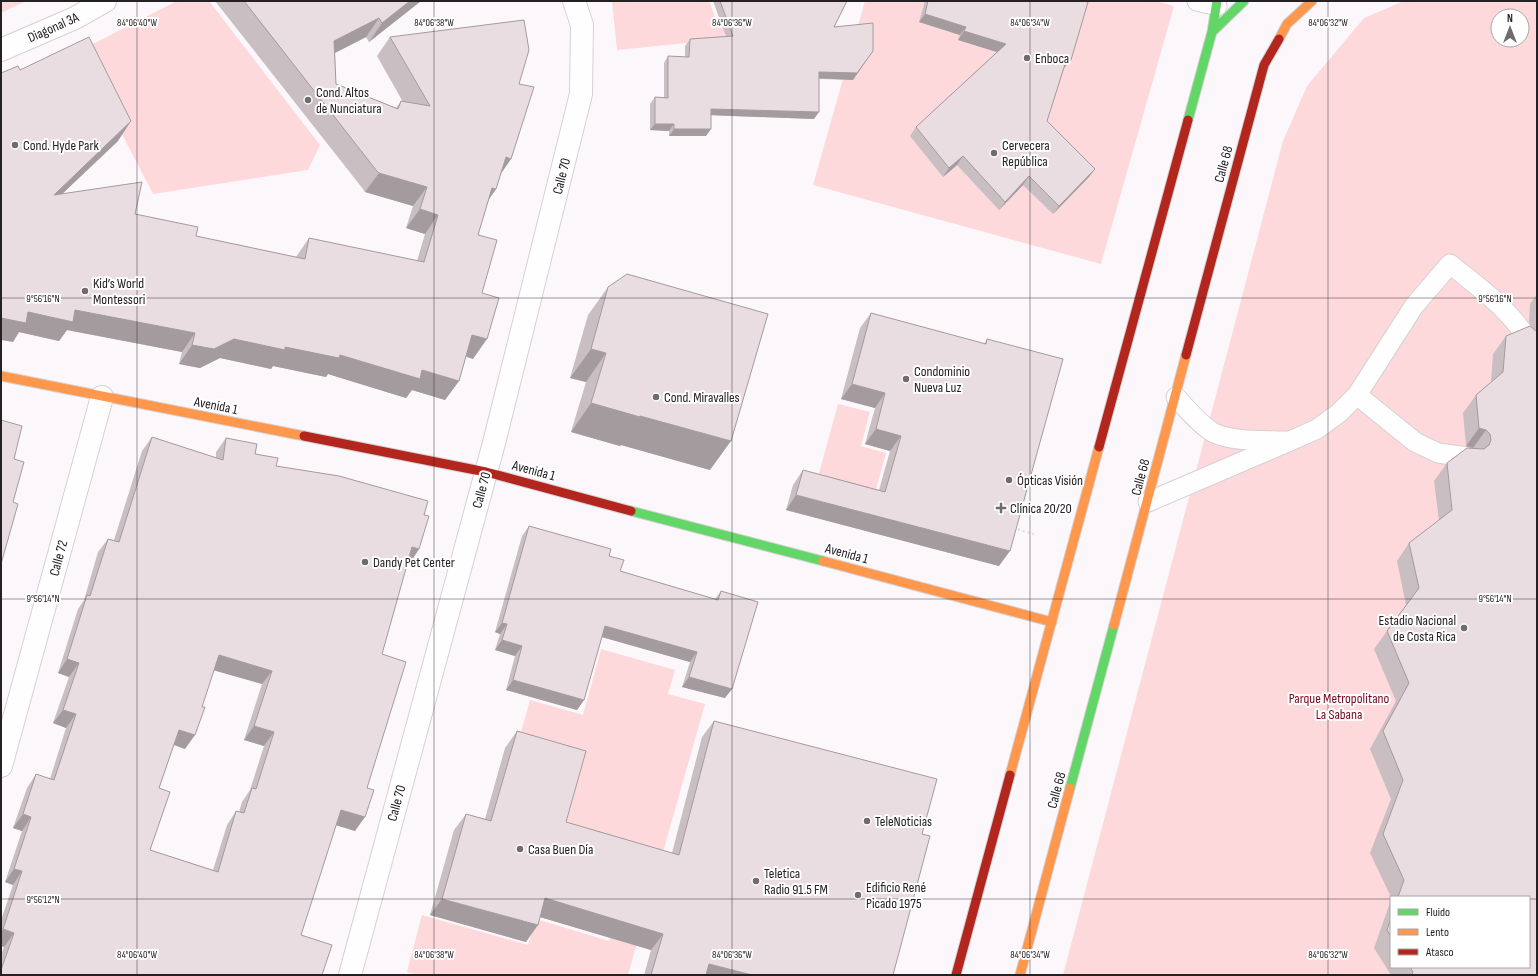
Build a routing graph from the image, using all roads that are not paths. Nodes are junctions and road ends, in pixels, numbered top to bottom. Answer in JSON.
{"nodes":[{"id":1,"x":105,"y":1,"type":"edge"},
{"id":2,"x":574,"y":1,"type":"edge"},
{"id":3,"x":1197,"y":1,"type":"edge"},
{"id":4,"x":1244,"y":1,"type":"edge"},
{"id":5,"x":1312,"y":1,"type":"edge"},
{"id":6,"x":1217,"y":4,"type":"edge"},
{"id":7,"x":1212,"y":32,"type":"junction"},
{"id":8,"x":1,"y":50,"type":"edge"},
{"id":9,"x":1528,"y":340,"type":"edge"},
{"id":10,"x":1,"y":376,"type":"edge"},
{"id":11,"x":1357,"y":395,"type":"junction"},
{"id":12,"x":102,"y":397,"type":"junction"},
{"id":13,"x":1176,"y":397,"type":"junction"},
{"id":14,"x":1290,"y":442,"type":"junction"},
{"id":15,"x":1467,"y":457,"type":"edge"},
{"id":16,"x":486,"y":472,"type":"junction"},
{"id":17,"x":1148,"y":502,"type":"junction"},
{"id":18,"x":1052,"y":622,"type":"junction"},
{"id":19,"x":1,"y":766,"type":"edge"},
{"id":20,"x":350,"y":975,"type":"edge"},
{"id":21,"x":956,"y":975,"type":"edge"},
{"id":22,"x":1020,"y":975,"type":"edge"}],
"edges":[{"from":1,"to":8,"type":"street","name":"Diagonal 3A"},
{"from":2,"to":16,"type":"street","name":"Calle 70"},
{"from":3,"to":6,"type":"lane"},
{"from":4,"to":7,"type":"main road"},
{"from":5,"to":13,"type":"main road","name":"Calle 68"},
{"from":6,"to":7,"type":"main road"},
{"from":7,"to":18,"type":"main road"},
{"from":9,"to":11,"type":"lane"},
{"from":10,"to":12,"type":"main road","name":"Avenida 1"},
{"from":11,"to":14,"type":"lane"},
{"from":11,"to":15,"type":"lane"},
{"from":12,"to":16,"type":"main road","name":"Avenida 1"},
{"from":12,"to":19,"type":"street","name":"Calle 72"},
{"from":13,"to":14,"type":"lane"},
{"from":13,"to":17,"type":"main road","name":"Calle 68"},
{"from":14,"to":17,"type":"lane"},
{"from":16,"to":18,"type":"main road","name":"Avenida 1"},
{"from":16,"to":20,"type":"street","name":"Calle 70"},
{"from":17,"to":22,"type":"main road","name":"Calle 68"},
{"from":18,"to":21,"type":"main road"}]}
